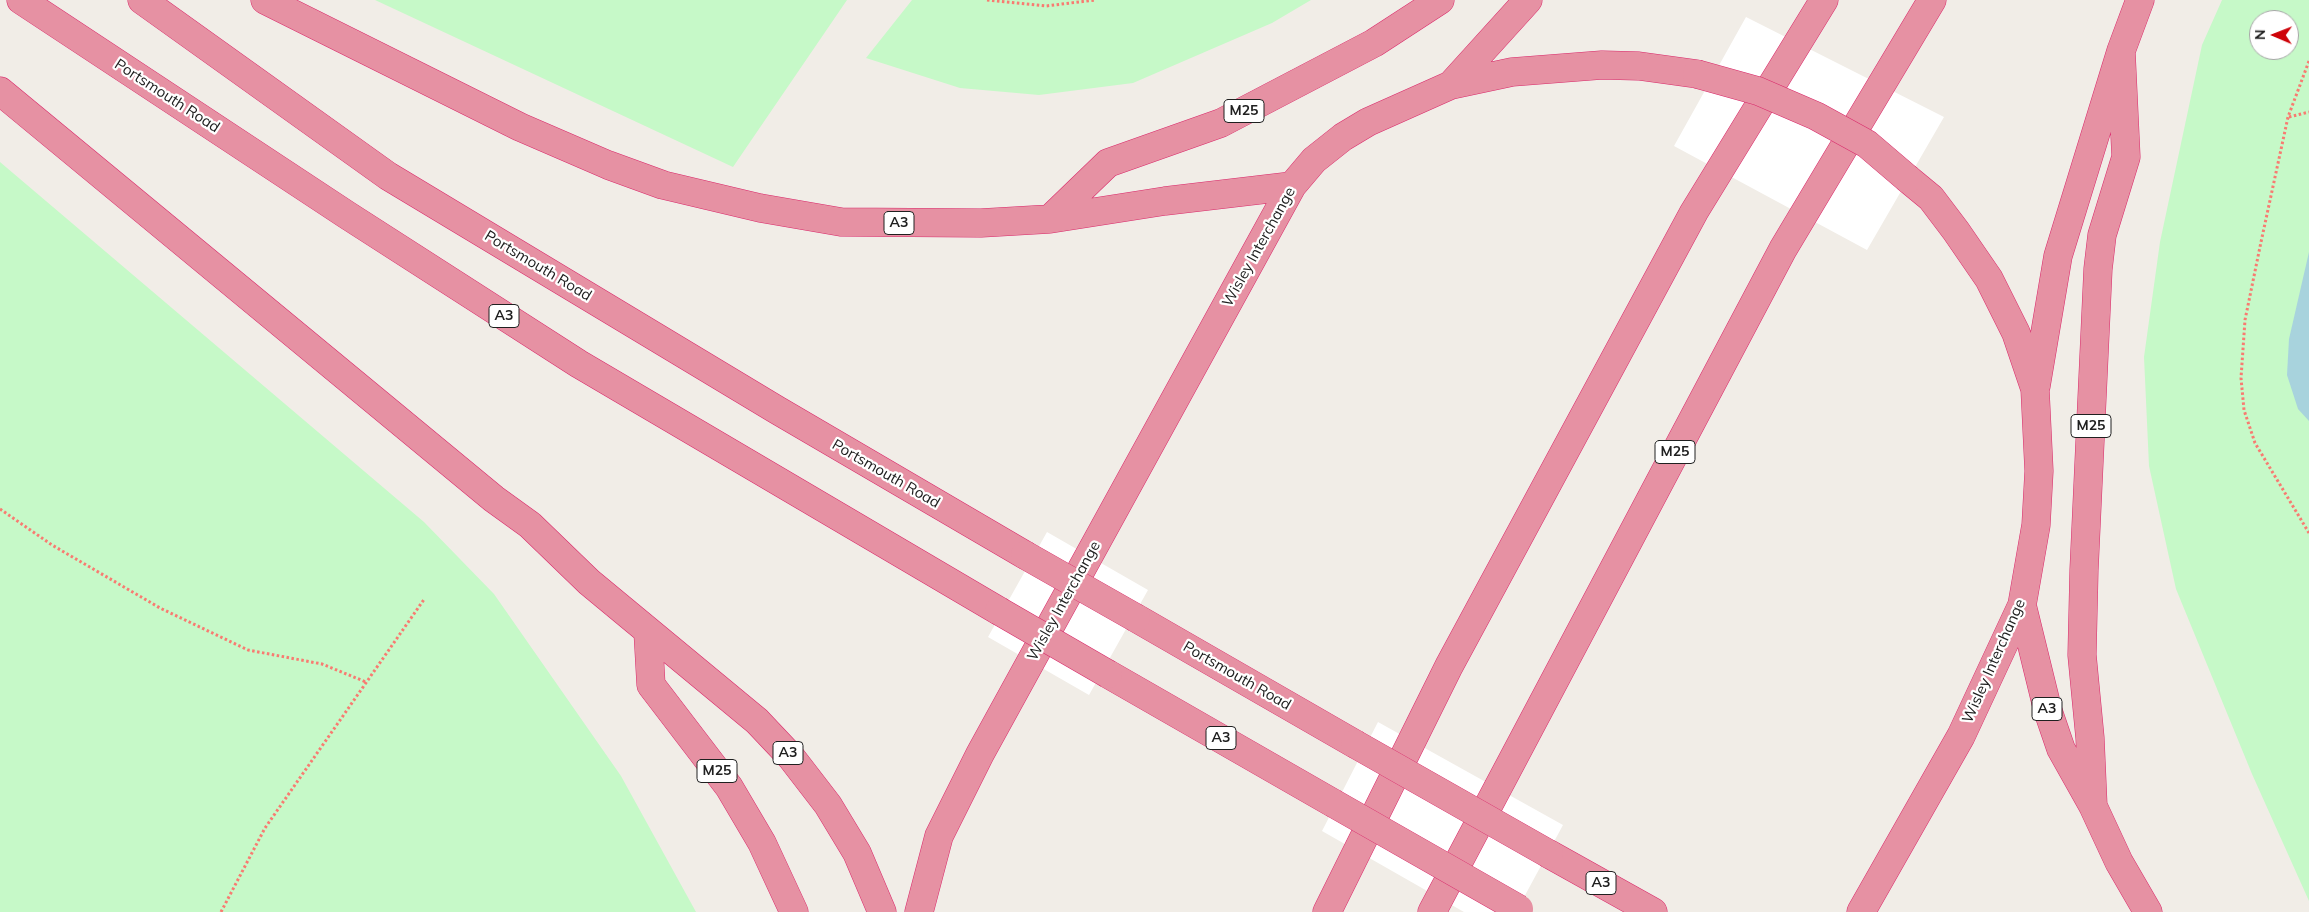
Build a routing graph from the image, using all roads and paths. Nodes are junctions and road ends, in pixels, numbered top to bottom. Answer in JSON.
{"nodes":[{"id":1,"x":21,"y":0,"type":"edge"},
{"id":2,"x":142,"y":0,"type":"edge"},
{"id":3,"x":264,"y":0,"type":"edge"},
{"id":4,"x":987,"y":0,"type":"edge"},
{"id":5,"x":1094,"y":0,"type":"edge"},
{"id":6,"x":1440,"y":0,"type":"edge"},
{"id":7,"x":1528,"y":0,"type":"edge"},
{"id":8,"x":1824,"y":0,"type":"edge"},
{"id":9,"x":1932,"y":0,"type":"edge"},
{"id":10,"x":2140,"y":0,"type":"edge"},
{"id":11,"x":2121,"y":50,"type":"junction"},
{"id":12,"x":2309,"y":61,"type":"edge"},
{"id":13,"x":1451,"y":85,"type":"junction"},
{"id":14,"x":0,"y":91,"type":"edge"},
{"id":15,"x":2309,"y":112,"type":"edge"},
{"id":16,"x":2288,"y":117,"type":"junction"},
{"id":17,"x":1292,"y":186,"type":"junction"},
{"id":18,"x":1050,"y":219,"type":"junction"},
{"id":19,"x":2035,"y":389,"type":"junction"},
{"id":20,"x":0,"y":509,"type":"edge"},
{"id":21,"x":2309,"y":533,"type":"edge"},
{"id":22,"x":425,"y":598,"type":"dead end"},
{"id":23,"x":2022,"y":604,"type":"junction"},
{"id":24,"x":648,"y":632,"type":"junction"},
{"id":25,"x":366,"y":682,"type":"junction"},
{"id":26,"x":2093,"y":806,"type":"junction"},
{"id":27,"x":1522,"y":910,"type":"edge"},
{"id":28,"x":221,"y":912,"type":"edge"},
{"id":29,"x":794,"y":912,"type":"edge"},
{"id":30,"x":882,"y":912,"type":"edge"},
{"id":31,"x":919,"y":912,"type":"edge"},
{"id":32,"x":1327,"y":912,"type":"edge"},
{"id":33,"x":1432,"y":912,"type":"edge"},
{"id":34,"x":1652,"y":912,"type":"edge"},
{"id":35,"x":1861,"y":912,"type":"edge"},
{"id":36,"x":2148,"y":912,"type":"edge"}],
"edges":[{"from":1,"to":27,"type":"highway","name":"Portsmouth Road","number":"A3","bridge":true},
{"from":2,"to":34,"type":"highway","name":"Portsmouth Road","number":"A3","bridge":true},
{"from":3,"to":18,"type":"highway","number":"A3"},
{"from":4,"to":5,"type":"path"},
{"from":6,"to":18,"type":"highway","number":"M25"},
{"from":7,"to":13,"type":"highway"},
{"from":8,"to":32,"type":"highway"},
{"from":9,"to":33,"type":"highway","number":"M25"},
{"from":10,"to":11,"type":"highway","number":"M25"},
{"from":11,"to":19,"type":"highway"},
{"from":11,"to":26,"type":"highway","number":"M25"},
{"from":12,"to":16,"type":"path"},
{"from":13,"to":17,"type":"highway","name":"Wisley Interchange"},
{"from":13,"to":19,"type":"highway","name":"Wisley Interchange","bridge":true},
{"from":14,"to":24,"type":"highway","number":"A3"},
{"from":15,"to":16,"type":"path"},
{"from":16,"to":21,"type":"path"},
{"from":17,"to":18,"type":"highway","number":"A3"},
{"from":17,"to":31,"type":"highway","name":"Wisley Interchange"},
{"from":19,"to":23,"type":"highway","name":"Wisley Interchange"},
{"from":20,"to":25,"type":"path"},
{"from":22,"to":25,"type":"path"},
{"from":23,"to":26,"type":"highway","number":"A3"},
{"from":23,"to":35,"type":"highway","name":"Wisley Interchange"},
{"from":24,"to":29,"type":"highway","number":"M25"},
{"from":24,"to":30,"type":"highway","number":"A3"},
{"from":25,"to":28,"type":"path"},
{"from":26,"to":36,"type":"highway","number":"A3"}]}
